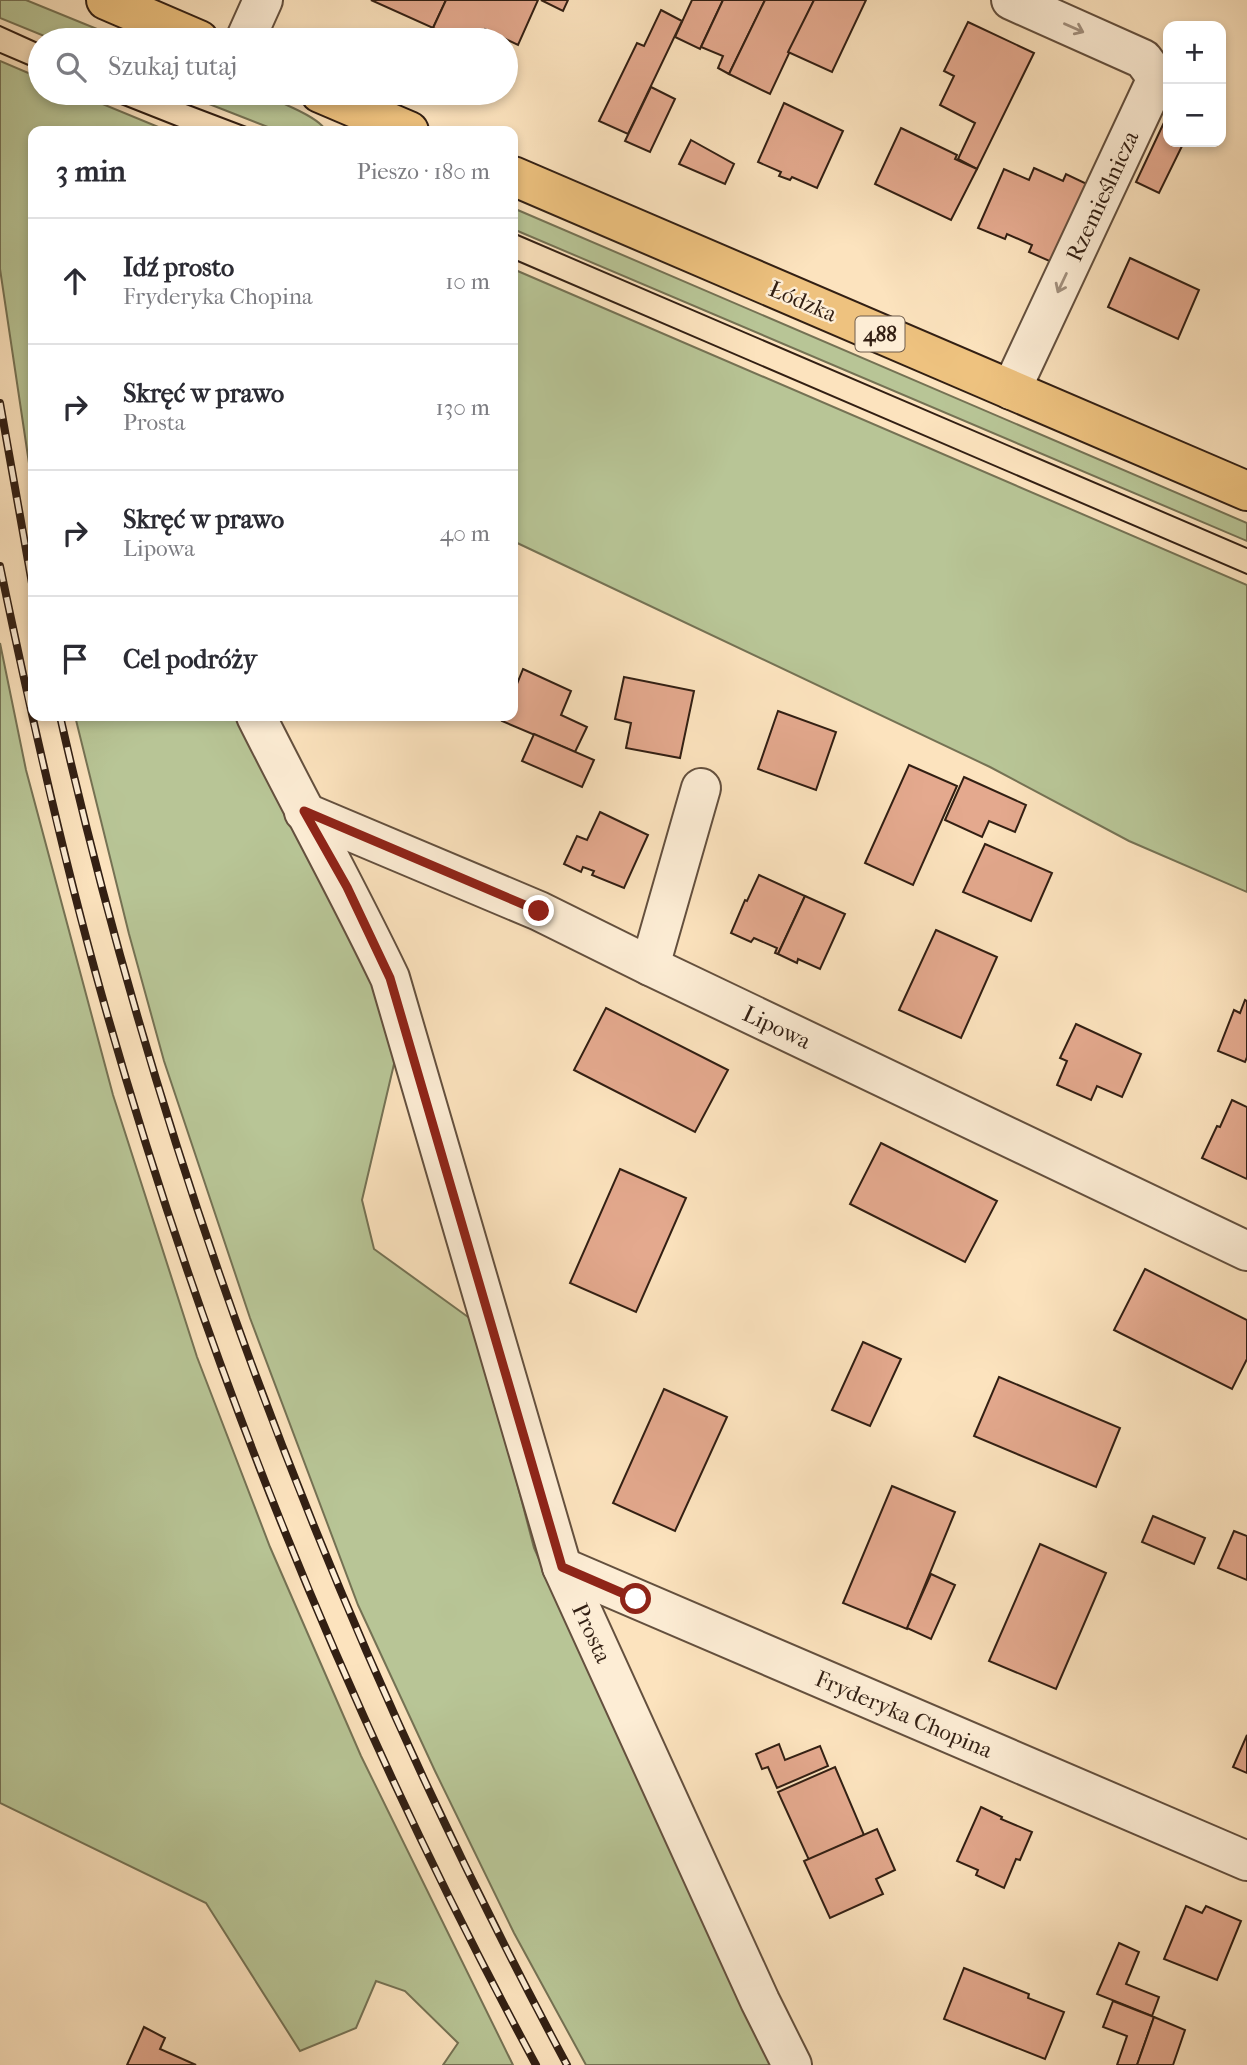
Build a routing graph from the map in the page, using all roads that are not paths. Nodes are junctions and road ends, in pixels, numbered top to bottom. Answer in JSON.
{"nodes":[{"id":1,"x":106,"y":0,"type":"edge"},
{"id":2,"x":263,"y":0,"type":"edge"},
{"id":3,"x":1011,"y":0,"type":"edge"},
{"id":4,"x":171,"y":28,"type":"edge"},
{"id":5,"x":250,"y":28,"type":"edge"},
{"id":6,"x":337,"y":105,"type":"edge"},
{"id":7,"x":359,"y":121,"type":"edge"},
{"id":8,"x":384,"y":126,"type":"edge"},
{"id":9,"x":518,"y":178,"type":"edge"},
{"id":10,"x":1011,"y":390,"type":"junction"},
{"id":11,"x":1247,"y":491,"type":"edge"},
{"id":12,"x":259,"y":721,"type":"edge"},
{"id":13,"x":701,"y":788,"type":"dead end"},
{"id":14,"x":304,"y":811,"type":"junction"},
{"id":15,"x":650,"y":966,"type":"junction"},
{"id":16,"x":1247,"y":1251,"type":"edge"},
{"id":17,"x":562,"y":1567,"type":"junction"},
{"id":18,"x":1247,"y":1861,"type":"edge"},
{"id":19,"x":792,"y":2065,"type":"edge"}],
"edges":[{"from":1,"to":4,"type":"main road"},
{"from":2,"to":5,"type":"street"},
{"from":3,"to":10,"type":"street","name":"Rzemieślnicza","one_way":true},
{"from":6,"to":7,"type":"main road"},
{"from":7,"to":8,"type":"main road"},
{"from":9,"to":10,"type":"main road","name":"Łódzka","number":"488"},
{"from":10,"to":11,"type":"main road","name":"Łódzka","number":"488"},
{"from":12,"to":14,"type":"street","name":"Prosta"},
{"from":13,"to":15,"type":"street"},
{"from":14,"to":15,"type":"street","name":"Lipowa"},
{"from":14,"to":17,"type":"street","name":"Prosta"},
{"from":15,"to":16,"type":"street","name":"Lipowa"},
{"from":17,"to":18,"type":"street","name":"Fryderyka Chopina"},
{"from":17,"to":19,"type":"street","name":"Prosta"}]}
